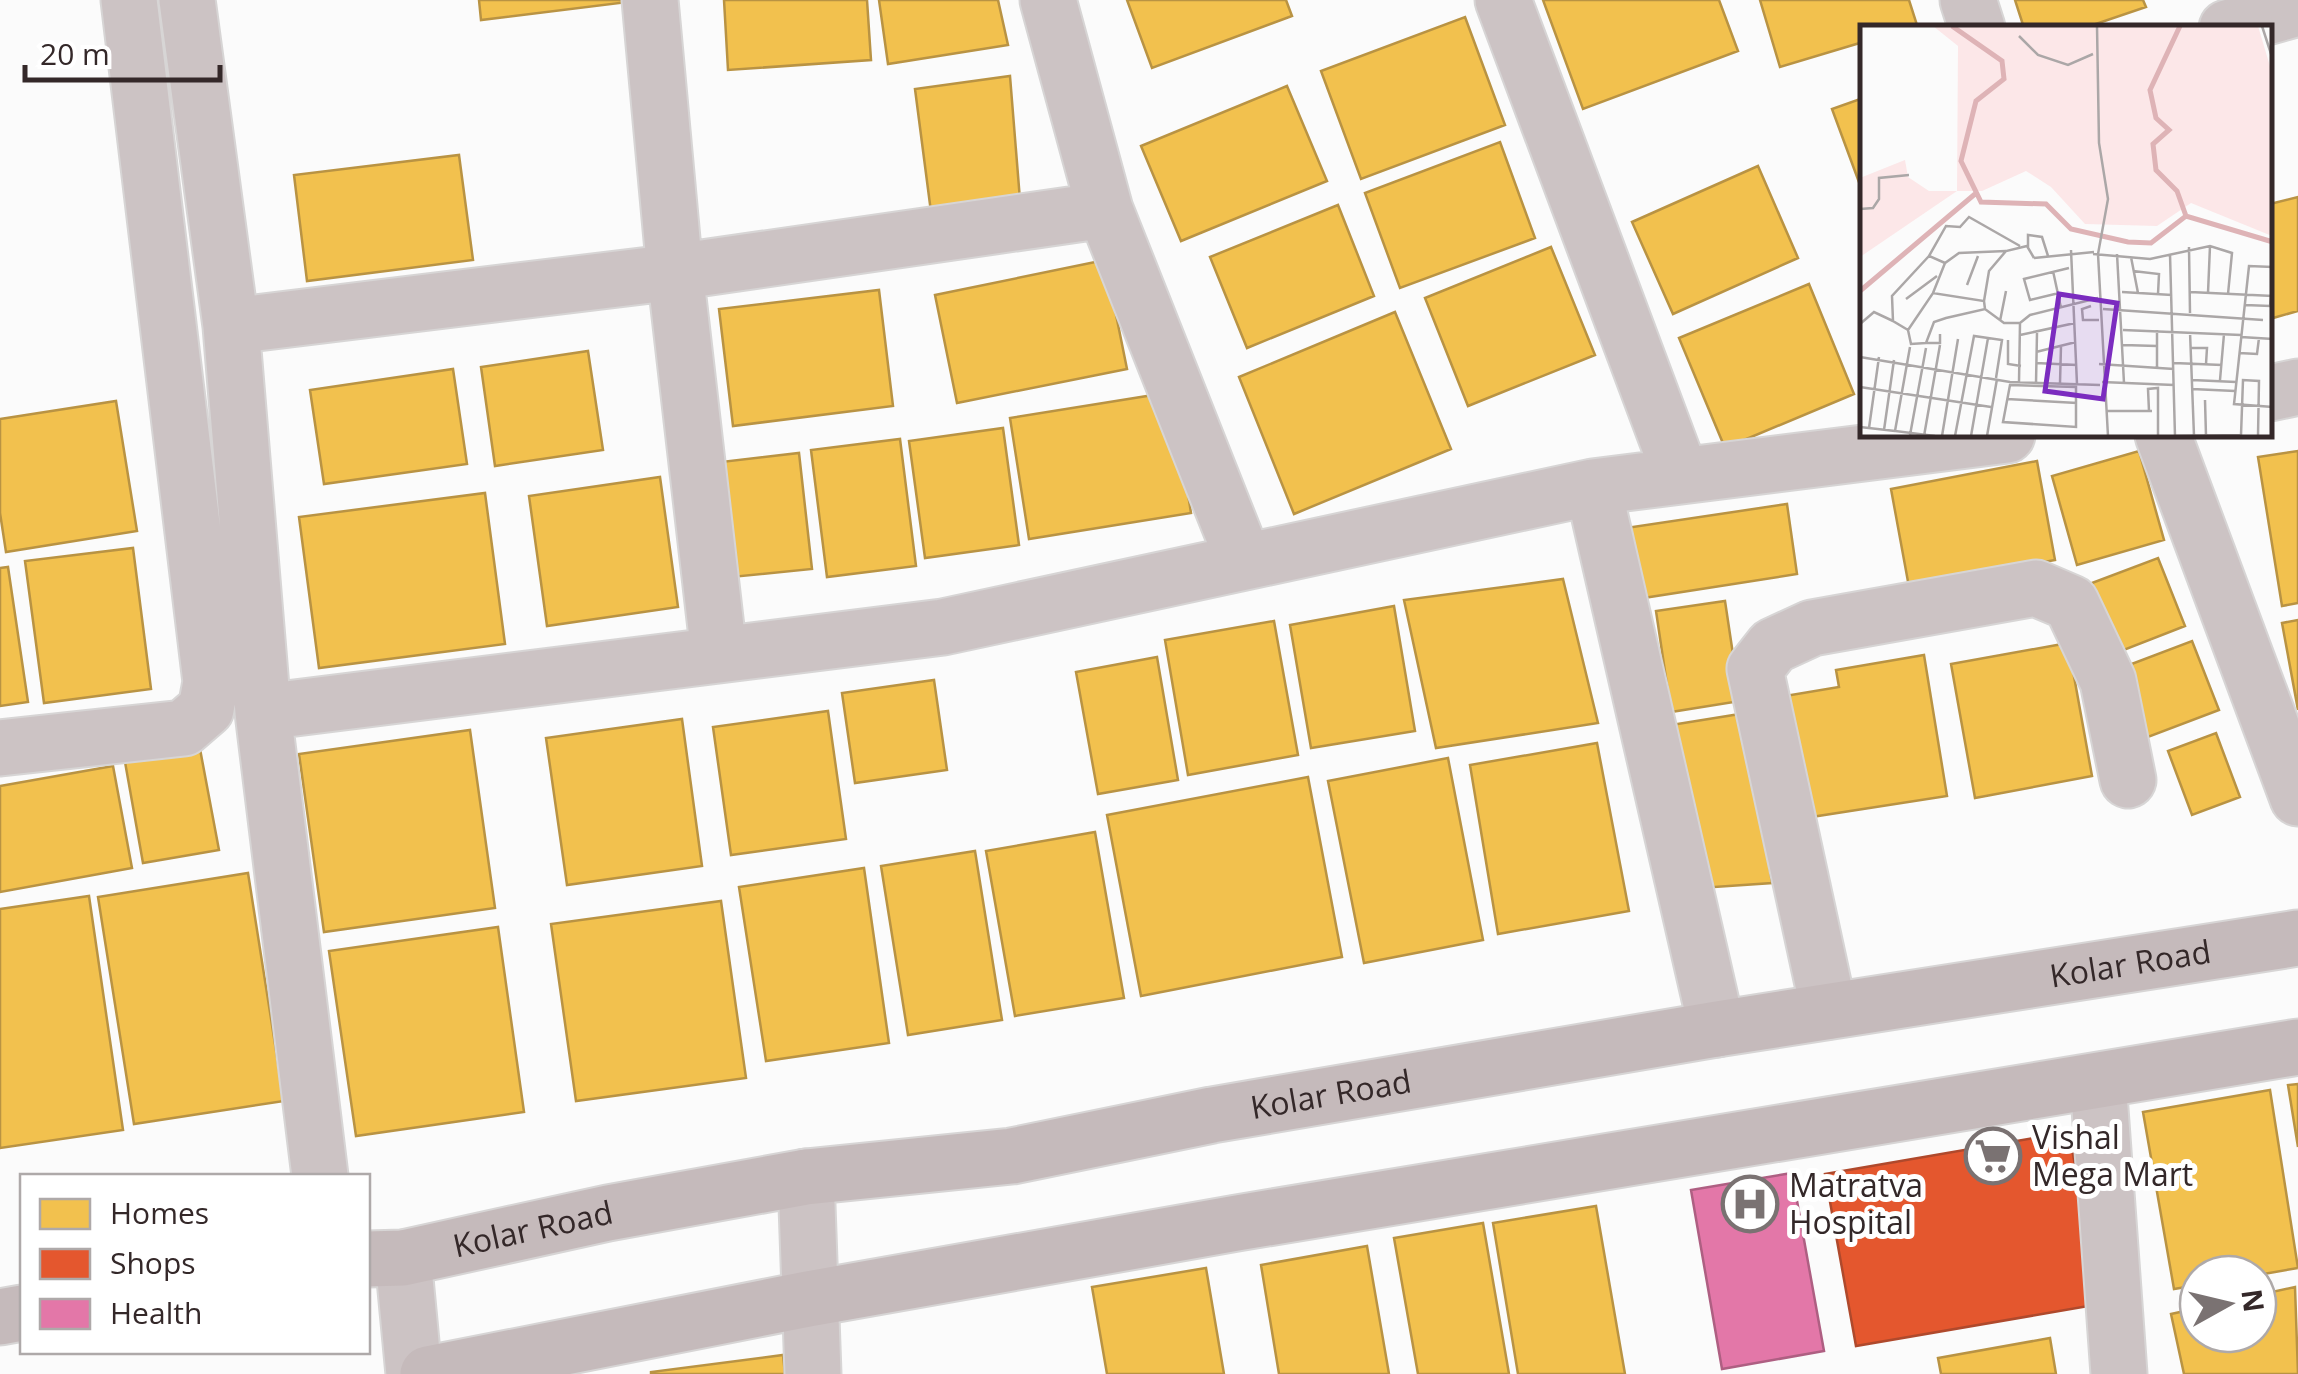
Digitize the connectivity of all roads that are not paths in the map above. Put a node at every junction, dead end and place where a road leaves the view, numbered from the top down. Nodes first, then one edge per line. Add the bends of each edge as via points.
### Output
1 (128, 0) edge
2 (187, 0) edge
3 (650, 0) edge
4 (1048, 0) edge
5 (1504, 0) edge
6 (1968, 0) edge
7 (2298, 8) edge
8 (1977, 25) edge
9 (2238, 25) edge
10 (1105, 210) junction
11 (676, 272) junction
12 (231, 326) junction
13 (2298, 387) edge
14 (2273, 392) edge
15 (1982, 438) edge
16 (2164, 438) edge
17 (1680, 474) junction
18 (1592, 487) junction
19 (1244, 561) junction
20 (719, 654) junction
21 (263, 712) junction
22 (0, 748) edge
23 (2128, 780) dead end
24 (2298, 798) edge
25 (2298, 938) edge
26 (1829, 1011) junction
27 (1716, 1029) junction
28 (2298, 1046) edge
29 (2098, 1081) junction
30 (320, 1174) edge
31 (806, 1177) junction
32 (385, 1258) edge
33 (808, 1299) junction
34 (414, 1374) edge
35 (428, 1374) edge
36 (813, 1374) edge
37 (2119, 1374) edge

1 - 22 street via 211,682 206,708 184,728
2 - 12 street
3 - 11 street
4 - 10 street
5 - 17 street
6 - 8 street
7 - 9 street
10 - 11 street
10 - 19 street
11 - 12 street
11 - 20 street
12 - 21 street
13 - 14 street
15 - 17 street
16 - 24 street
17 - 18 street
18 - 19 street
18 - 27 street
19 - 20 street via 943,627
20 - 21 street
21 - 30 street
23 - 26 street via 2108,680 2071,603 2036,588 1812,628 1772,646 1755,669
25 - 26 main road, Kolar Road
26 - 27 main road, Kolar Road
27 - 31 main road, Kolar Road via 1012,1156
28 - 29 main road
29 - 33 main road
29 - 37 street
31 - 32 main road, Kolar Road
31 - 33 street
32 - 34 street
33 - 35 main road
33 - 36 street

